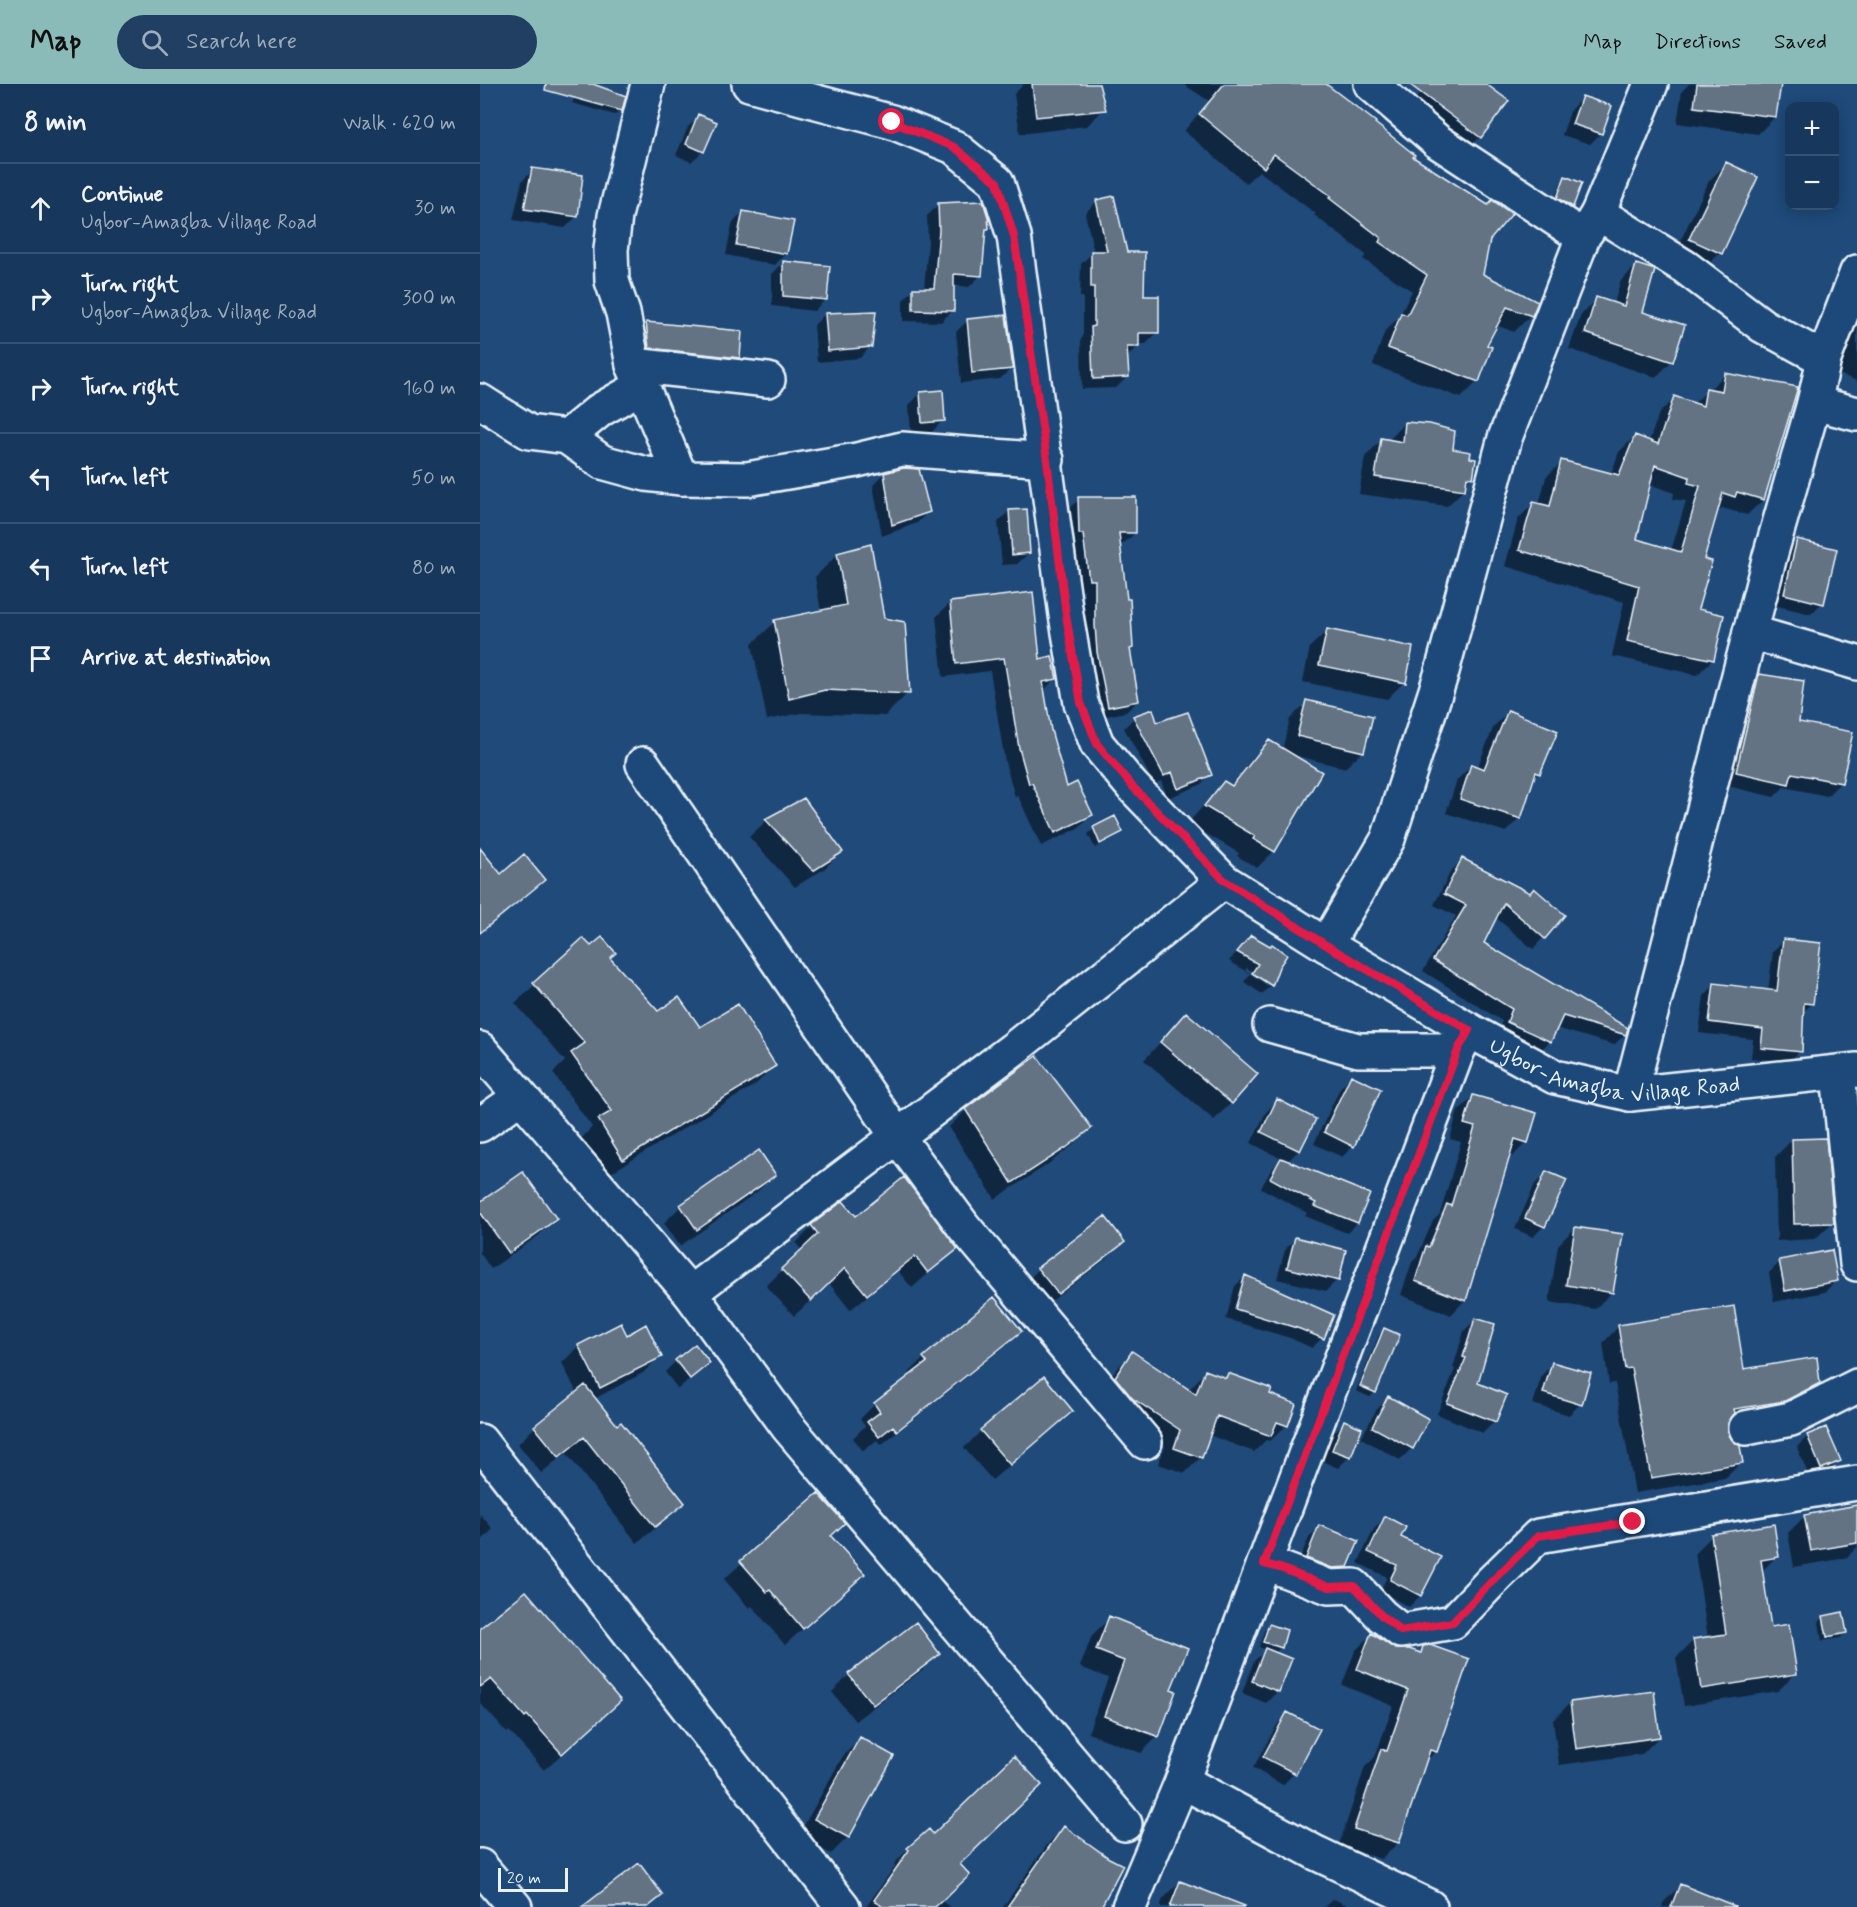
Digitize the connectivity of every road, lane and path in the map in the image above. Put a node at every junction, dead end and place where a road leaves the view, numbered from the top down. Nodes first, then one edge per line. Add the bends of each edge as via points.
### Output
1 (648, 84) edge
2 (749, 84) edge
3 (1371, 84) edge
4 (1651, 84) edge
5 (1590, 225) junction
6 (1857, 272) edge
7 (1824, 359) junction
8 (638, 376) junction
9 (768, 380) dead end
10 (480, 401) edge
11 (1814, 403) junction
12 (1857, 414) edge
13 (480, 429) edge
14 (529, 432) junction
15 (567, 437) junction
16 (1047, 460) junction
17 (681, 478) junction
18 (1750, 632) junction
19 (1857, 663) edge
20 (643, 764) dead end
21 (1224, 880) junction
22 (1326, 945) junction
23 (1270, 1025) dead end
24 (1464, 1040) junction
25 (480, 1049) edge
26 (1848, 1071) edge
27 (1630, 1094) junction
28 (520, 1097) junction
29 (480, 1125) edge
30 (897, 1136) junction
31 (1857, 1264) edge
32 (690, 1293) junction
33 (1857, 1386) edge
34 (1746, 1428) dead end
35 (480, 1441) edge
36 (1145, 1442) dead end
37 (1857, 1483) edge
38 (1264, 1564) junction
39 (1182, 1782) junction
40 (1125, 1824) dead end
41 (480, 1866) edge
42 (515, 1907) edge
43 (843, 1907) edge
44 (1129, 1907) edge
45 (1430, 1907) edge

1 - 8 street via 615,216 611,250 612,281
2 - 16 street, Ugbor-Amagba Village Road via 892,122 954,147 997,182 1014,236
3 - 5 street via 1437,141
4 - 5 street
5 - 7 street via 1685,267 1763,326
5 - 22 street via 1505,438 1441,675 1388,839
6 - 7 street
7 - 11 street
8 - 9 street
8 - 15 street
8 - 17 street
10 - 14 street
11 - 12 street
11 - 18 street
13 - 14 street
14 - 15 street
15 - 17 street via 602,462 646,474
16 - 17 street via 902,449 747,479
16 - 21 street, Ugbor-Amagba Village Road via 1081,703 1097,744 1132,786
18 - 19 street
18 - 27 street
20 - 30 street
21 - 22 street, Ugbor-Amagba Village Road
21 - 30 street via 1012,1050
22 - 24 street, Ugbor-Amagba Village Road
23 - 24 street via 1358,1050
24 - 27 street, Ugbor-Amagba Village Road via 1555,1077
24 - 38 street
25 - 28 street
26 - 27 street, Ugbor-Amagba Village Road
26 - 31 street
28 - 29 street
28 - 32 street
30 - 32 street
30 - 36 street via 964,1227
32 - 40 street via 788,1427
33 - 34 street via 1791,1419
35 - 43 street
37 - 38 street via 1538,1536 1453,1622 1401,1631 1354,1586 1329,1587
38 - 39 street
39 - 44 street
39 - 45 street via 1316,1853
41 - 42 street

